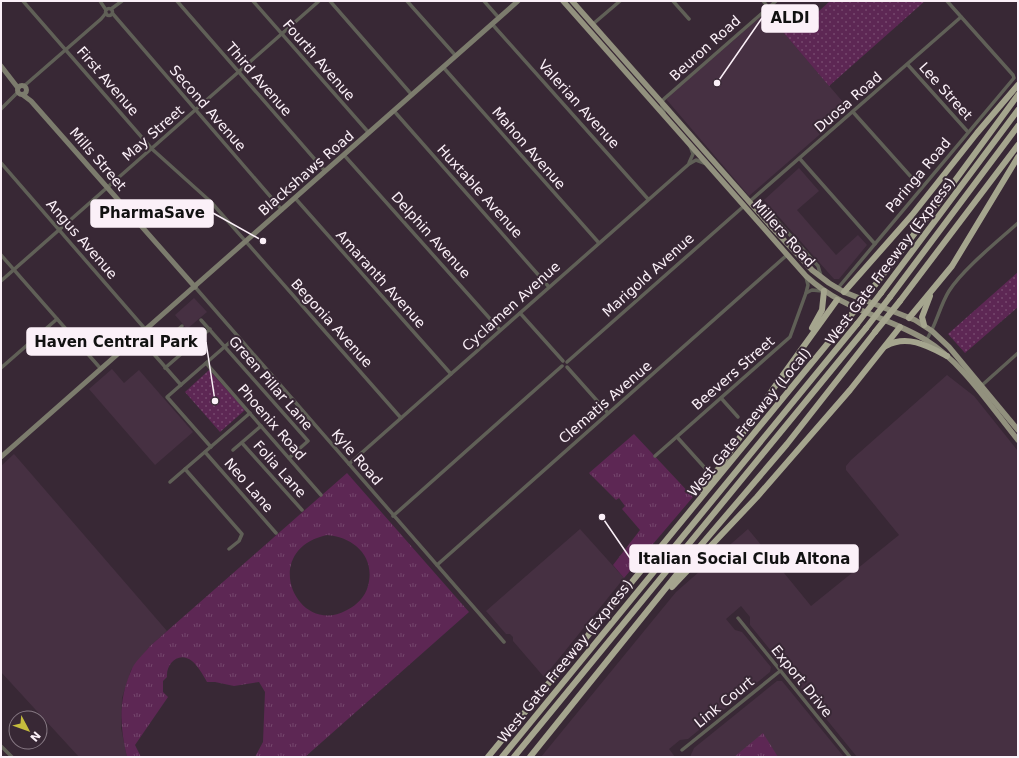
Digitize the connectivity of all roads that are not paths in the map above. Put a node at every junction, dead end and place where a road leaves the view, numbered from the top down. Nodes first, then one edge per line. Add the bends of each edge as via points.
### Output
1 (23, 1) edge
2 (122, 1) edge
3 (177, 1) edge
4 (254, 1) edge
5 (319, 1) edge
6 (330, 1) edge
7 (408, 1) edge
8 (484, 1) edge
9 (518, 1) edge
10 (562, 1) edge
11 (572, 1) edge
12 (620, 1) edge
13 (673, 1) edge
14 (763, 1) edge
15 (776, 1) edge
16 (947, 1) edge
17 (101, 3) edge
18 (768, 7) junction
19 (110, 12) junction
20 (961, 17) junction
21 (499, 18) junction
22 (689, 19) dead end
23 (492, 24) junction
24 (593, 24) junction
25 (282, 34) junction
26 (66, 50) junction
27 (456, 56) junction
28 (908, 65) junction
29 (1, 66) edge
30 (443, 67) junction
31 (239, 72) junction
32 (1018, 85) edge
33 (22, 90) junction
34 (412, 95) junction
35 (1018, 95) edge
36 (661, 102) junction
37 (1, 109) edge
38 (1018, 110) edge
39 (195, 111) junction
40 (394, 111) junction
41 (854, 112) junction
42 (666, 117) junction
43 (1018, 126) edge
44 (968, 132) junction
45 (369, 133) junction
46 (689, 144) junction
47 (1018, 145) edge
48 (152, 149) junction
49 (344, 155) junction
50 (1018, 157) edge
51 (800, 160) junction
52 (1, 163) edge
53 (689, 164) junction
54 (706, 164) junction
55 (326, 171) junction
56 (107, 188) junction
57 (921, 188) junction
58 (295, 198) junction
59 (648, 199) junction
60 (749, 202) junction
61 (744, 206) junction
62 (282, 210) junction
63 (1018, 223) edge
64 (59, 230) junction
65 (246, 242) junction
66 (599, 243) junction
67 (875, 244) junction
68 (1, 255) edge
69 (787, 255) junction
70 (14, 270) junction
71 (806, 276) junction
72 (1, 282) edge
73 (195, 287) junction
74 (550, 287) junction
75 (838, 288) junction
76 (932, 290) junction
77 (824, 291) junction
78 (844, 292) junction
79 (806, 293) junction
80 (837, 300) junction
81 (520, 313) junction
82 (909, 318) junction
83 (57, 319) junction
84 (201, 320) dead end
85 (924, 325) junction
86 (182, 326) dead end
87 (900, 327) junction
88 (210, 329) junction
89 (146, 330) junction
90 (500, 330) junction
91 (932, 330) junction
92 (237, 336) junction
93 (925, 342) junction
94 (225, 347) junction
95 (883, 347) junction
96 (1018, 353) edge
97 (947, 356) joint
98 (563, 361) junction
99 (568, 362) junction
100 (206, 363) junction
101 (562, 366) junction
102 (567, 367) junction
103 (1, 368) edge
104 (166, 368) junction
105 (101, 369) junction
106 (451, 374) junction
107 (780, 378) junction
108 (181, 386) junction
109 (979, 388) junction
110 (721, 398) junction
111 (250, 413) junction
112 (608, 413) junction
113 (738, 417) dead end
114 (401, 418) junction
115 (261, 426) junction
116 (1018, 430) edge
117 (678, 436) junction
118 (1018, 440) edge
119 (242, 443) junction
120 (211, 447) junction
121 (233, 450) dead end
122 (205, 452) junction
123 (1, 456) edge
124 (656, 456) dead end
125 (289, 458) junction
126 (349, 464) junction
127 (705, 468) dead end
128 (185, 469) junction
129 (170, 482) dead end
130 (321, 495) dead end
131 (302, 510) dead end
132 (393, 516) junction
133 (684, 521) junction
134 (276, 533) dead end
135 (229, 550) dead end
136 (436, 565) junction
137 (738, 618) dead end
138 (637, 625) junction
139 (504, 642) dead end
140 (780, 671) junction
141 (1, 746) edge
142 (682, 750) dead end
143 (12, 757) edge
144 (488, 757) edge
145 (502, 757) edge
146 (514, 757) edge
147 (530, 757) edge
148 (850, 757) edge

1 - 26 street, First Avenue
2 - 19 street
3 - 31 street, Third Avenue
4 - 25 street, Fourth Avenue
5 - 25 street, May Street
6 - 34 street
7 - 27 street
8 - 21 street
9 - 21 main road, Blackshaws Road
10 - 42 main road, Millers Road
11 - 24 main road, Millers Road
12 - 24 street
13 - 22 street
14 - 18 street
15 - 18 street, Beuron Road
16 - 20 street
17 - 19 street, Second Avenue
18 - 36 street, Beuron Road
19 - 26 street
19 - 39 street, Second Avenue
20 - 28 street, Duosa Road
20 - 44 street, Paringa Road via 1013,75 1013,80
21 - 23 main road, Blackshaws Road
23 - 27 main road, Blackshaws Road
23 - 59 street, Valerian Avenue
24 - 36 main road, Millers Road
25 - 31 street, May Street
25 - 45 street, Fourth Avenue
26 - 33 street
26 - 48 street, First Avenue
27 - 30 main road, Blackshaws Road
28 - 41 street, Duosa Road
28 - 44 street, Lee Street
29 - 33 main road, Mills Street
30 - 34 main road, Blackshaws Road
30 - 66 street, Mahon Avenue
31 - 39 street, May Street
31 - 55 street, Third Avenue
32 - 78 highway via 917,210
33 - 37 street
33 - 56 main road, Mills Street
34 - 40 main road, Blackshaws Road
35 - 133 highway, West Gate Freeway (Local), bridge via 959,176 847,320
36 - 42 street
36 - 60 main road, Millers Road
38 - 145 highway, West Gate Freeway (Express), bridge via 857,324
39 - 48 street, May Street
39 - 62 street, Second Avenue
40 - 45 main road, Blackshaws Road
40 - 74 street, Huxtable Avenue
41 - 51 street, Duosa Road
41 - 57 street
42 - 46 main road, Millers Road
43 - 146 highway, West Gate Freeway (Express), bridge via 866,328
44 - 57 street, Paringa Road
45 - 49 main road, Blackshaws Road
46 - 53 street via 693,154
46 - 54 main road, Millers Road
47 - 138 highway, bridge via 787,444
48 - 56 street, May Street
48 - 65 street, First Avenue via 211,202
49 - 55 main road, Blackshaws Road
49 - 90 street, Delphin Avenue
50 - 76 highway via 960,255
51 - 60 street, Duosa Road
51 - 67 street
52 - 64 street, Angus Avenue
53 - 54 street via 696,160
53 - 59 street, Cyclamen Avenue
54 - 61 main road, Millers Road
55 - 58 main road, Blackshaws Road
56 - 64 street, May Street
56 - 73 main road, Mills Street
57 - 67 street, Paringa Road
58 - 62 main road, Blackshaws Road
58 - 106 street, Amaranth Avenue
59 - 66 street, Cyclamen Avenue
60 - 61 main road
60 - 75 main road, Millers Road via 821,276
61 - 69 main road, Millers Road
61 - 99 street, Marigold Avenue
62 - 65 main road, Blackshaws Road
63 - 91 street via 950,290
64 - 70 street, May Street
64 - 89 street, Angus Avenue
65 - 73 main road, Blackshaws Road
65 - 114 street, Begonia Avenue
66 - 74 street, Cyclamen Avenue
67 - 75 street, Paringa Road
68 - 70 street
69 - 71 main road, Millers Road
69 - 112 street, Clematis Avenue
70 - 72 street, May Street
70 - 83 street
71 - 77 main road, Millers Road
71 - 79 street, Beevers Street
73 - 89 main road, Blackshaws Road
73 - 92 street, Kyle Road
74 - 81 street, Cyclamen Avenue
75 - 78 main road, Millers Road
76 - 82 highway
76 - 85 highway via 922,317
77 - 79 street via 812,290
77 - 80 main road, Millers Road
77 - 107 highway via 822,310
78 - 80 main road
78 - 82 main road, Millers Road
79 - 110 street, Beevers Street via 790,337
80 - 87 main road, Millers Road
80 - 107 highway
81 - 90 street, Cyclamen Avenue
81 - 98 street
82 - 85 main road, Millers Road
82 - 87 main road
83 - 103 street
83 - 105 street
84 - 88 street, Green Pillar Lane
85 - 91 main road, Millers Road
86 - 104 street via 152,352
87 - 93 main road, Millers Road
87 - 95 highway
88 - 94 street, Green Pillar Lane
88 - 104 street
89 - 105 main road, Blackshaws Road
90 - 106 street, Cyclamen Avenue
91 - 93 street
91 - 109 main road, Millers Road via 950,347
92 - 94 street
92 - 126 street, Kyle Road
93 - 95 highway via 905,341 890,343
93 - 97 highway
94 - 100 street
94 - 125 street, Green Pillar Lane via 308,442
95 - 138 highway via 850,390 757,497
96 - 109 street
97 - 109 main road, Millers Road
98 - 99 street
98 - 101 street
99 - 102 street
100 - 108 street
100 - 111 street, Phoenix Road
101 - 102 street
101 - 132 street
102 - 112 street
104 - 108 street
105 - 123 main road, Blackshaws Road
106 - 114 street, Cyclamen Avenue
107 - 133 highway
108 - 120 street via 167,397
109 - 116 main road, Millers Road
109 - 118 main road, Millers Road
110 - 113 street
110 - 117 street, Beevers Street
111 - 115 street, Phoenix Road
111 - 120 street
112 - 136 street, Clematis Avenue
114 - 126 street, Cyclamen Avenue
115 - 119 street
115 - 125 street, Phoenix Road
117 - 124 street, Beevers Street
117 - 127 street
119 - 121 street
119 - 131 street, Folia Lane
120 - 122 street
122 - 128 street
122 - 134 street, Neo Lane
125 - 130 street, Phoenix Road
126 - 132 street, Kyle Road
128 - 129 street
128 - 135 street via 242,534 239,541
132 - 136 street, Kyle Road
133 - 144 highway, West Gate Freeway (Local)
136 - 139 street, Kyle Road
137 - 140 street, Export Drive
138 - 147 highway
140 - 142 street, Link Court
140 - 148 street, Export Drive
141 - 143 street

